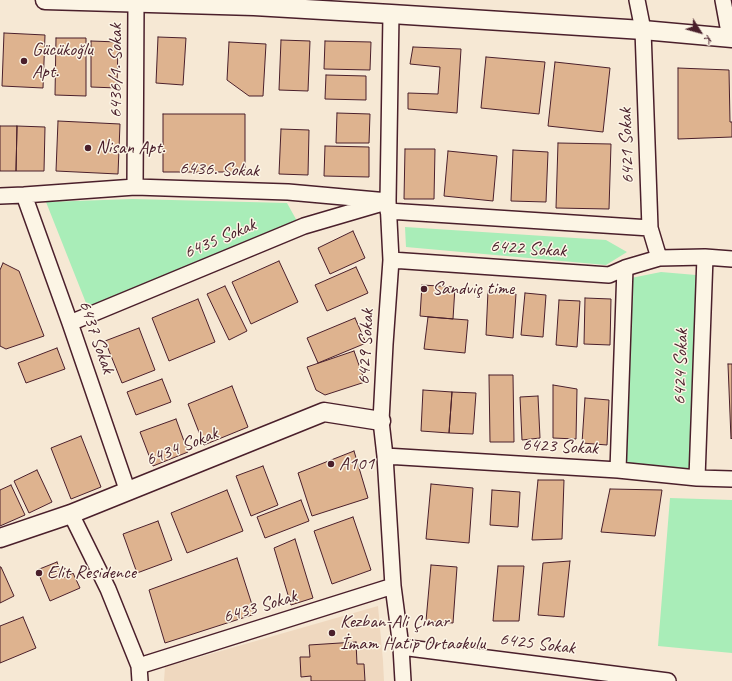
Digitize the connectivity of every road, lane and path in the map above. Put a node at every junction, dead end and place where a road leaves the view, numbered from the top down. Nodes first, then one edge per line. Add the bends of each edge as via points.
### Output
1 (45, 0) edge
2 (637, 0) edge
3 (723, 0) edge
4 (136, 3) junction
5 (389, 7) edge
6 (643, 30) junction
7 (731, 38) edge
8 (135, 188) junction
9 (24, 195) junction
10 (0, 196) edge
11 (388, 206) junction
12 (650, 228) junction
13 (704, 257) junction
14 (659, 258) junction
15 (732, 259) edge
16 (391, 260) junction
17 (625, 268) junction
18 (70, 323) junction
19 (381, 421) junction
20 (385, 456) junction
21 (618, 470) junction
22 (697, 478) junction
23 (732, 479) edge
24 (128, 492) junction
25 (71, 514) junction
26 (0, 538) edge
27 (393, 586) junction
28 (401, 647) junction
29 (139, 666) junction
30 (140, 681) edge
31 (403, 681) edge
32 (668, 681) edge

1 - 4 street
2 - 6 street, 6421 Sokak
3 - 7 street
4 - 5 street
4 - 8 street, 6436/1. Sokak
5 - 6 street
5 - 11 street, 6429 Sokak
6 - 7 street
6 - 12 street, 6421 Sokak
8 - 9 street, 6436. Sokak
8 - 11 street, 6436. Sokak via 288,192
9 - 10 street, 6436. Sokak
9 - 18 street, 6437 Sokak
11 - 12 street, 6422 Sokak
11 - 16 street, 6429 Sokak
11 - 18 street, 6435 Sokak via 304,226
12 - 14 street, 6421 Sokak
13 - 14 street, 6422 Sokak
13 - 15 street, 6422 Sokak
13 - 22 street, 6424 Sokak
14 - 17 street, 6422 Sokak
16 - 17 street, 6422 Sokak via 608,275
16 - 19 street, 6429 Sokak
17 - 21 street
18 - 24 street, 6437 Sokak
19 - 20 street, 6429 Sokak
19 - 24 street, 6434 Sokak via 324,412
20 - 21 street, 6423 Sokak
20 - 27 street, 6429 Sokak
21 - 22 street, 6423 Sokak
22 - 23 street, 6423 Sokak
24 - 25 street, 6434 Sokak
25 - 26 street, 6434 Sokak
25 - 29 street via 108,589
27 - 28 street, 6429 Sokak
27 - 29 street, 6433 Sokak
28 - 31 street, 6429 Sokak
28 - 32 street, 6425 Sokak
29 - 30 street

